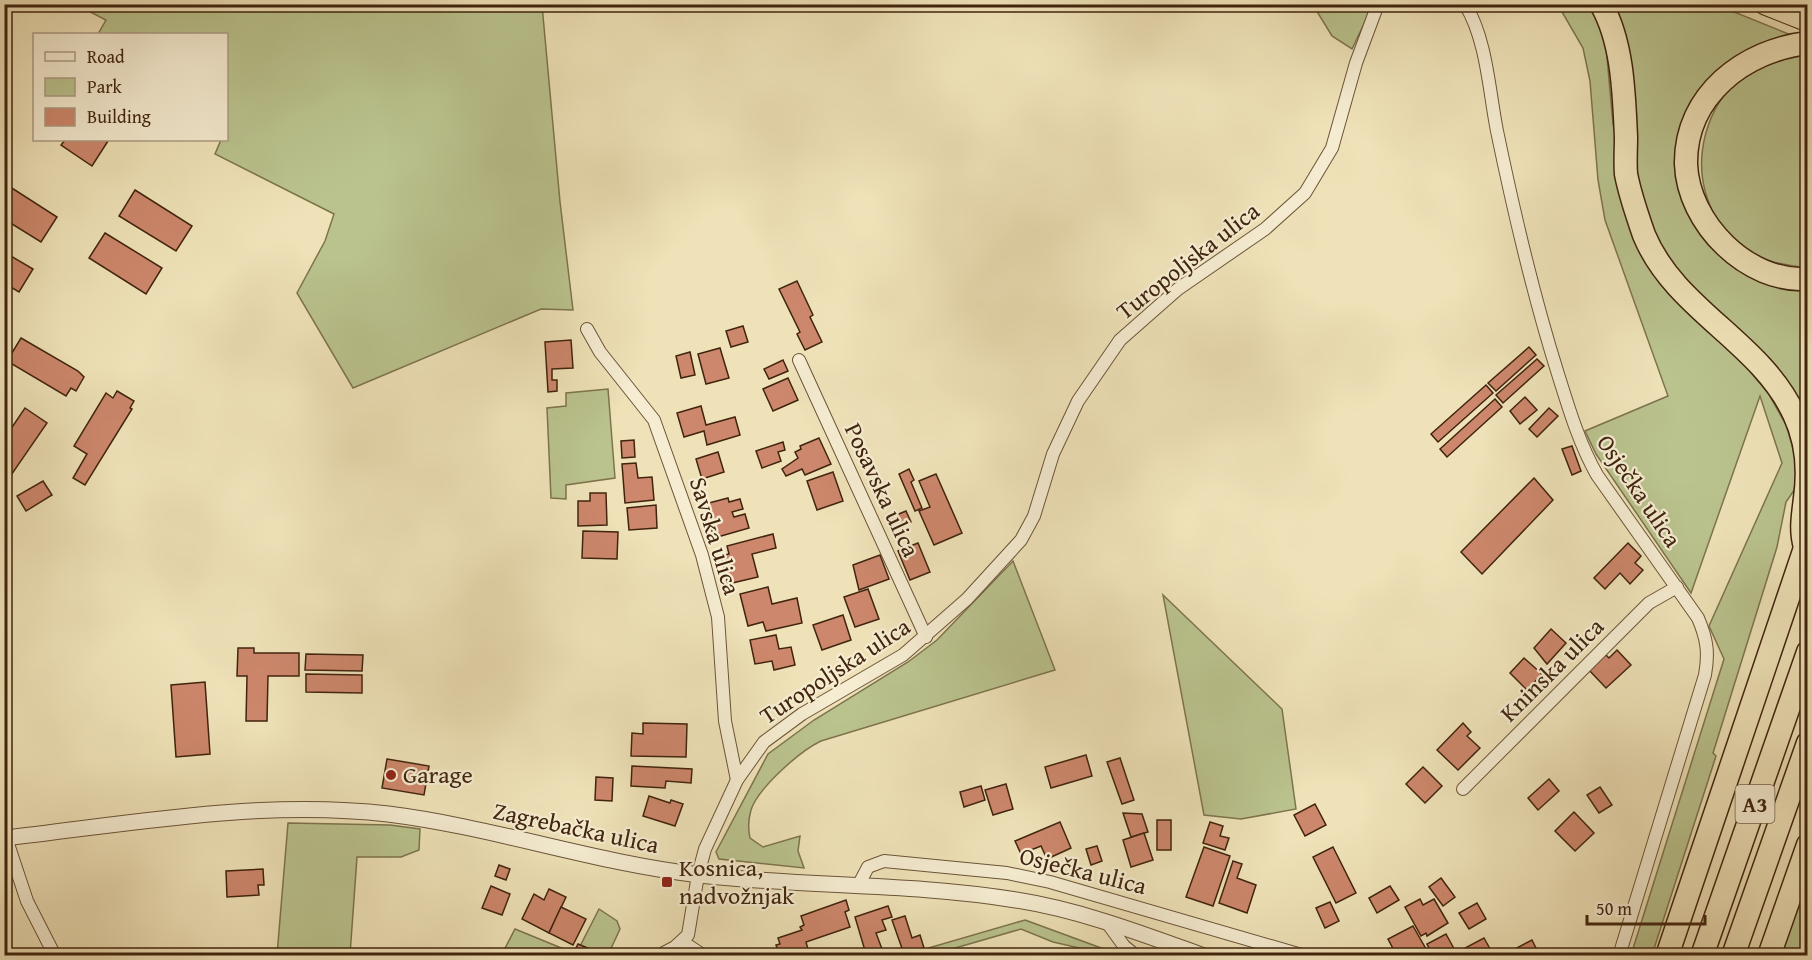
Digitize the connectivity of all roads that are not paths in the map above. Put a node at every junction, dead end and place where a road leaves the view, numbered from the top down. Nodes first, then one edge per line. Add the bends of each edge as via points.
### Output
1 (1378, 4) edge
2 (1465, 4) edge
3 (1601, 4) edge
4 (1765, 4) edge
5 (1808, 21) edge
6 (1808, 43) edge
7 (1808, 279) edge
8 (587, 330) dead end
9 (799, 360) dead end
10 (1806, 543) edge
11 (1677, 587) junction
12 (926, 637) junction
13 (1808, 652) edge
14 (1808, 743) edge
15 (737, 780) junction
16 (1463, 789) dead end
17 (5, 838) edge
18 (1808, 845) edge
19 (698, 875) junction
20 (858, 886) junction
21 (1108, 924) junction
22 (683, 942) junction
23 (55, 956) edge
24 (658, 956) edge
25 (704, 956) edge
26 (1136, 956) edge
27 (1204, 956) edge
28 (1305, 956) edge
29 (1619, 956) edge
30 (1667, 956) edge
31 (1702, 956) edge
32 (1733, 956) edge
33 (1769, 956) edge

1 - 12 street, Turopoljska ulica via 1332,148 1305,193 1265,229 1178,289 1120,340 1078,401 1053,454 1034,516 1021,540
2 - 11 street, Osječka ulica via 1483,57 1533,285 1574,426 1597,475
3 - 10 highway via 1620,64 1626,172 1641,225 1658,264 1683,293 1757,361 1794,414 1808,462 1801,531
4 - 5 highway
6 - 7 highway via 1765,52 1725,77 1708,96 1695,120 1686,164 1699,210 1728,248 1745,262 1767,272
8 - 15 street, Savska ulica via 654,420 702,555 718,617 724,721
9 - 12 street, Posavska ulica
10 - 30 highway
11 - 16 street, Kninska ulica via 1649,603
11 - 29 street, Osječka ulica via 1706,637 1705,675
12 - 15 street, Turopoljska ulica via 903,655 778,729 752,756
13 - 31 highway, A3
14 - 32 highway, A3
15 - 19 street, Turopoljska ulica via 716,823
17 - 19 street, Zagrebačka ulica via 247,812 350,811 451,825
17 - 23 street via 27,901
18 - 33 highway
19 - 20 street, Zagrebačka ulica
19 - 22 street, Turopoljska ulica via 688,935
20 - 21 street, Zagrebačka ulica via 1016,900
20 - 28 street, Osječka ulica via 868,867 884,861 1007,873 1085,890
21 - 26 street
21 - 27 street, Zagrebačka ulica
22 - 24 street
22 - 25 street

